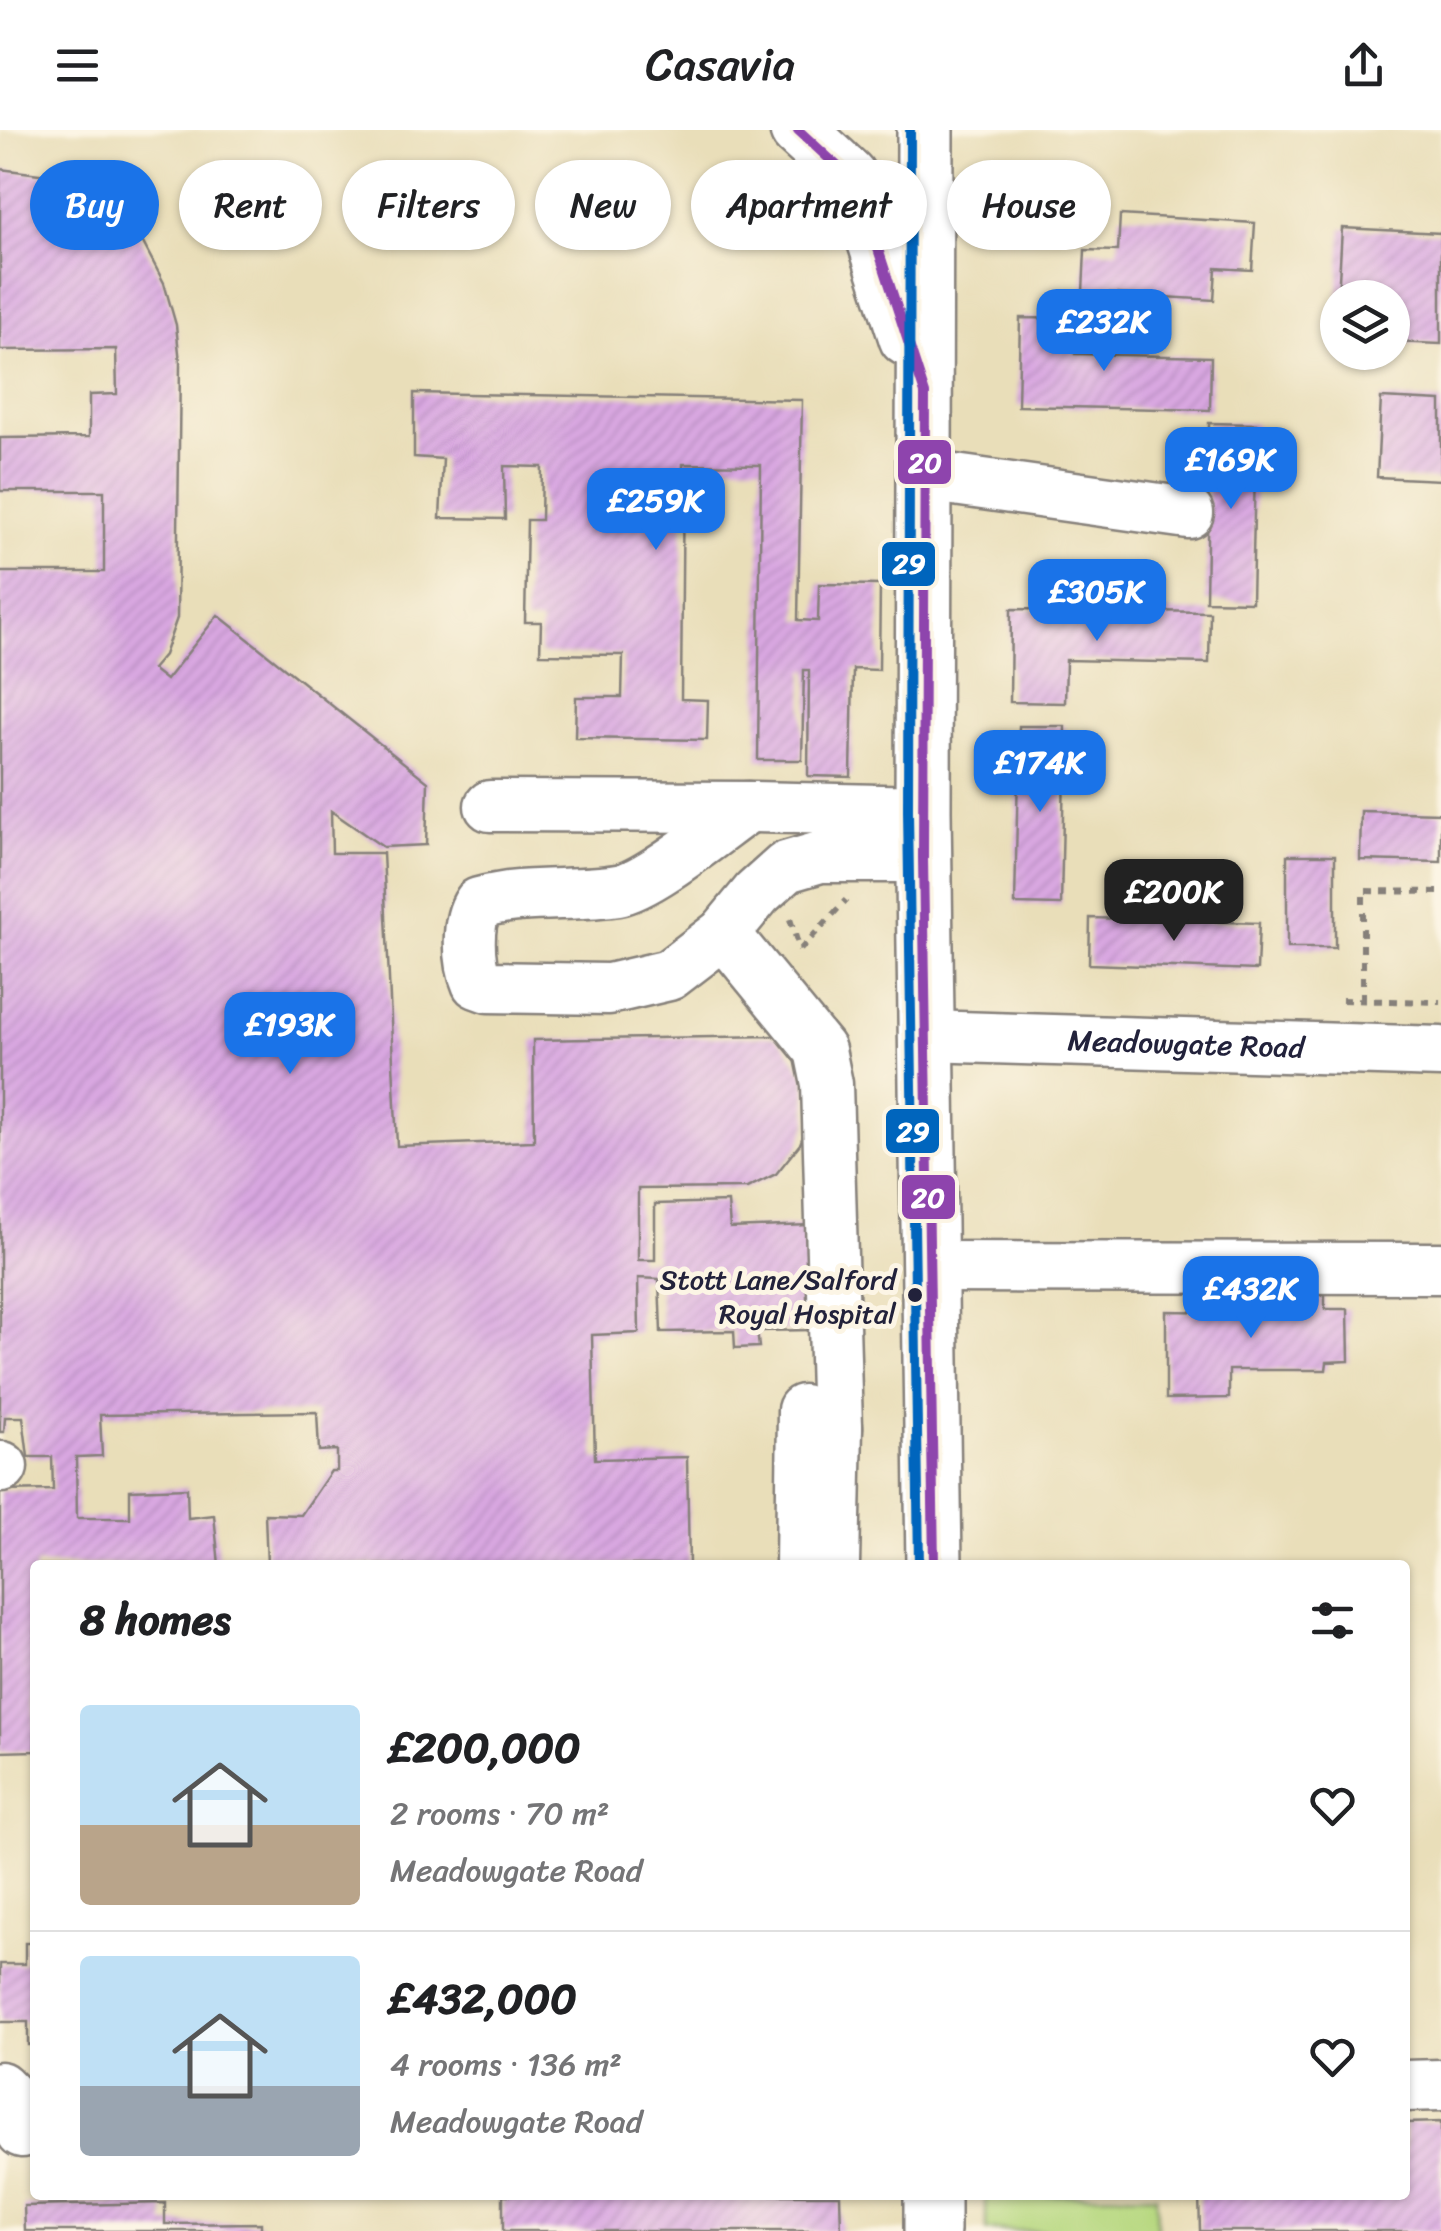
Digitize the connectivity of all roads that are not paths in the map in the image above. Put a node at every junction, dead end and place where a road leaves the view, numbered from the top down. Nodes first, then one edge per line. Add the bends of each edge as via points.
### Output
1 (798, 130) edge
2 (925, 130) edge
3 (924, 394) junction
4 (926, 476) junction
5 (1188, 514) dead end
6 (490, 806) dead end
7 (748, 807) junction
8 (923, 834) junction
9 (724, 933) junction
10 (928, 1036) junction
11 (1441, 1052) edge
12 (930, 1267) junction
13 (1441, 1268) edge
14 (837, 1427) junction
15 (801, 1560) edge
16 (834, 1560) edge
17 (934, 1560) edge
18 (1410, 2086) edge
19 (1441, 2086) edge
20 (0, 2087) edge
21 (19, 2132) edge
22 (932, 2200) edge
23 (932, 2231) edge

1 - 3 main road via 848,176 868,218
2 - 3 main road
3 - 4 main road
4 - 5 street
4 - 8 main road
6 - 7 street
7 - 8 street
7 - 9 street via 622,890 479,903 472,912 471,968 488,988 610,989 669,975
8 - 9 street via 786,867
8 - 10 main road
9 - 14 street via 820,1050 827,1084
10 - 11 street, Meadowgate Road
10 - 12 main road
12 - 13 street
12 - 17 main road
14 - 15 street via 803,1410
14 - 16 street
18 - 19 street
20 - 21 street via 11,2098
22 - 23 main road

